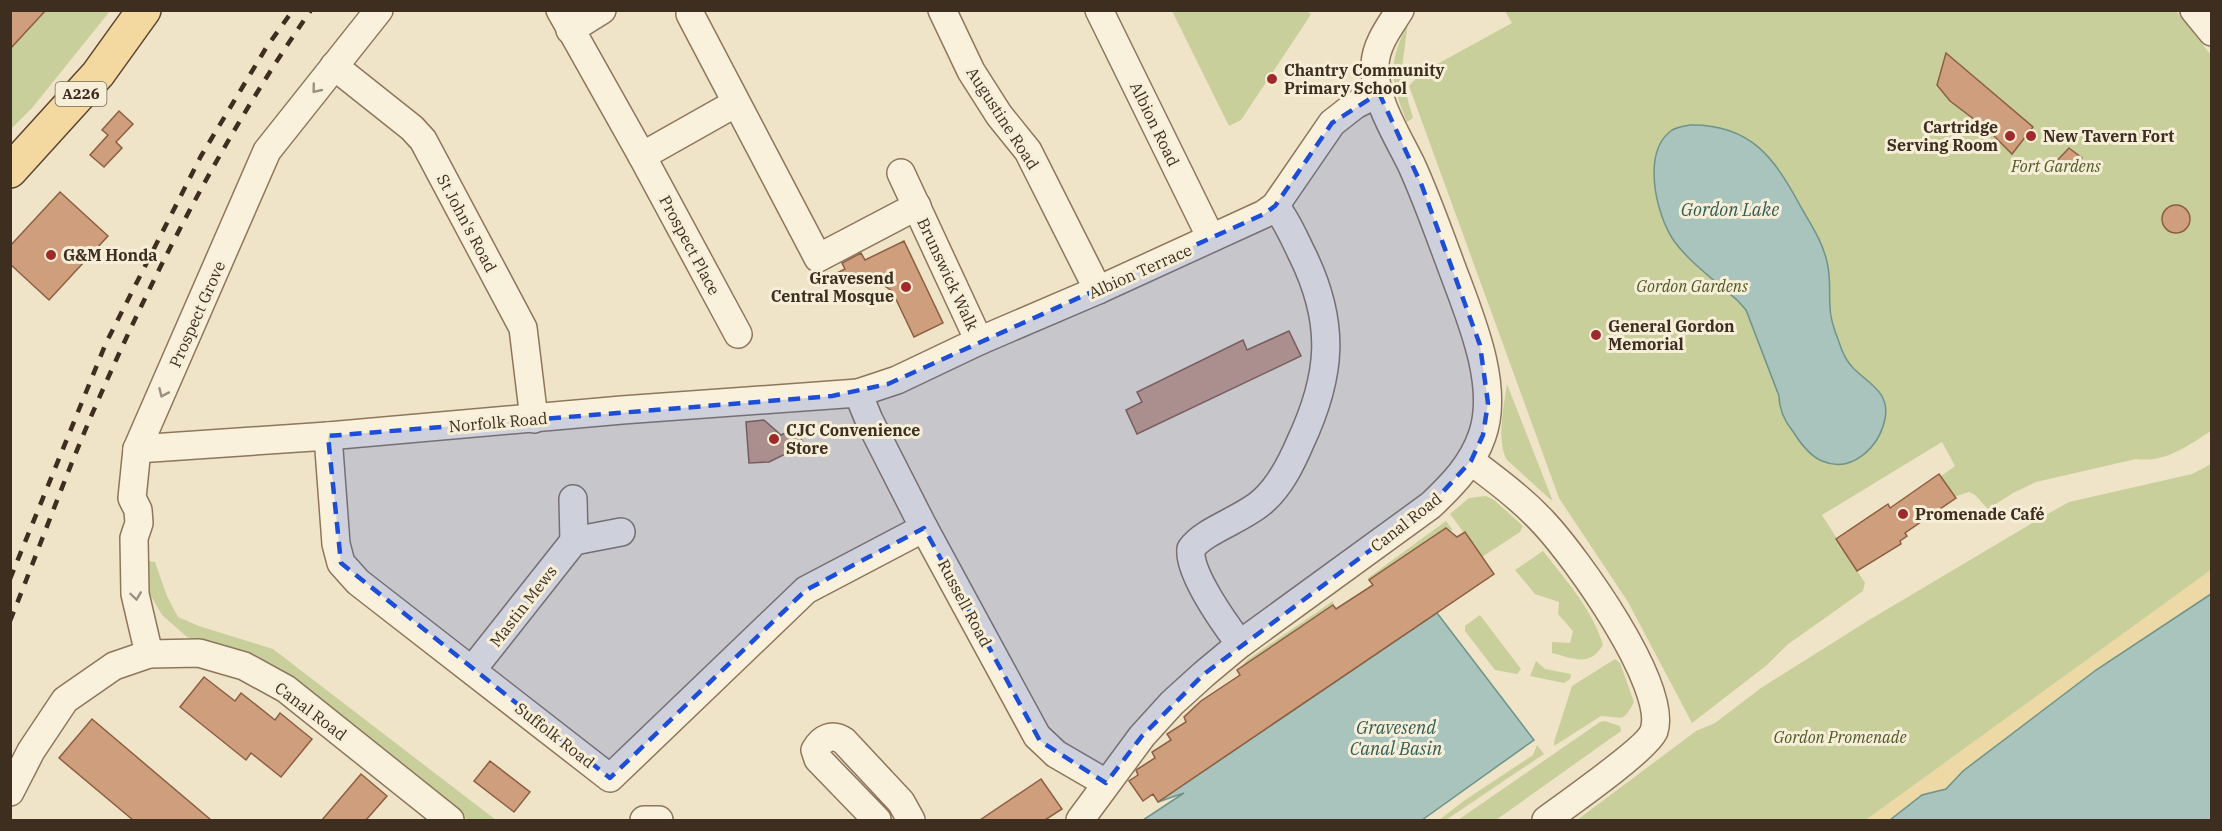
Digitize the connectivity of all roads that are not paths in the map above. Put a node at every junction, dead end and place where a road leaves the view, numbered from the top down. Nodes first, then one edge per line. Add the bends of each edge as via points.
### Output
1 (144, 10) edge
2 (379, 10) edge
3 (602, 10) edge
4 (942, 10) edge
5 (1099, 10) edge
6 (1400, 10) edge
7 (2194, 10) edge
8 (690, 14) dead end
9 (565, 20) edge
10 (2211, 32) edge
11 (334, 66) junction
12 (1379, 93) junction
13 (736, 103) junction
14 (642, 156) junction
15 (10, 171) edge
16 (910, 191) junction
17 (1275, 206) junction
18 (883, 207) dead end
19 (1211, 238) junction
20 (1098, 290) junction
21 (738, 334) dead end
22 (979, 342) junction
23 (858, 393) junction
24 (534, 419) junction
25 (328, 436) junction
26 (137, 449) junction
27 (1471, 461) junction
28 (573, 499) dead end
29 (924, 528) junction
30 (621, 532) dead end
31 (574, 541) junction
32 (1240, 644) junction
33 (149, 654) junction
34 (472, 670) junction
35 (1106, 783) junction
36 (10, 792) edge
37 (450, 820) edge
38 (644, 820) edge
39 (659, 820) edge
40 (877, 820) edge
41 (911, 820) edge
42 (1080, 820) edge
43 (1546, 820) edge

1 - 15 main road, A226 via 98,74
2 - 11 street, Prospect Grove
3 - 9 street, Prospect Place
4 - 20 street, Augustine Road via 971,71 1028,151
5 - 19 street, Albion Road
6 - 12 street, Canal Road via 1375,62
7 - 10 street
8 - 13 street
9 - 14 street, Prospect Place
11 - 24 street, St John's Road via 423,140 523,328
11 -> 26 street, Prospect Grove via 265,156
12 - 17 street, Albion Terrace via 1332,123
12 - 27 street, Canal Road via 1422,186 1480,345 1488,403 1483,435
13 - 14 street
13 - 16 street, Brunswick Walk via 818,258
14 - 21 street, Prospect Place
16 - 18 street
16 - 22 street, Brunswick Walk
17 - 19 street, Albion Terrace
17 - 32 street via 1313,278 1324,321 1326,362 1312,416 1277,486 1258,506 1201,539 1191,549 1195,572
19 - 20 street, Albion Terrace
20 - 22 street, Albion Terrace
22 - 23 street, Albion Terrace via 897,380
23 - 24 street, Norfolk Road
23 - 29 street, Russell Road
24 - 25 street, Norfolk Road
25 - 26 street, Norfolk Road
25 - 34 street, Suffolk Road via 336,544 341,563 358,582
26 -> 33 street, Prospect Grove via 132,498 139,523 134,537 135,594
27 - 32 street, Canal Road via 1431,505
27 - 43 street via 1535,514 1576,564 1630,645 1654,708 1656,722 1651,738
28 - 31 street
29 - 34 street, Suffolk Road via 807,591 609,778
29 - 35 street, Russell Road via 1040,741
30 - 31 street
31 - 34 street, Mastin Mews
32 - 35 street, Canal Road via 1172,703
33 - 36 street via 114,666 65,700 31,751
33 - 37 street, Canal Road via 199,653 244,666 285,689
35 - 42 street, Canal Road
38 - 39 street
40 - 41 street via 818,759 815,750 827,738 833,736 844,741 901,802

